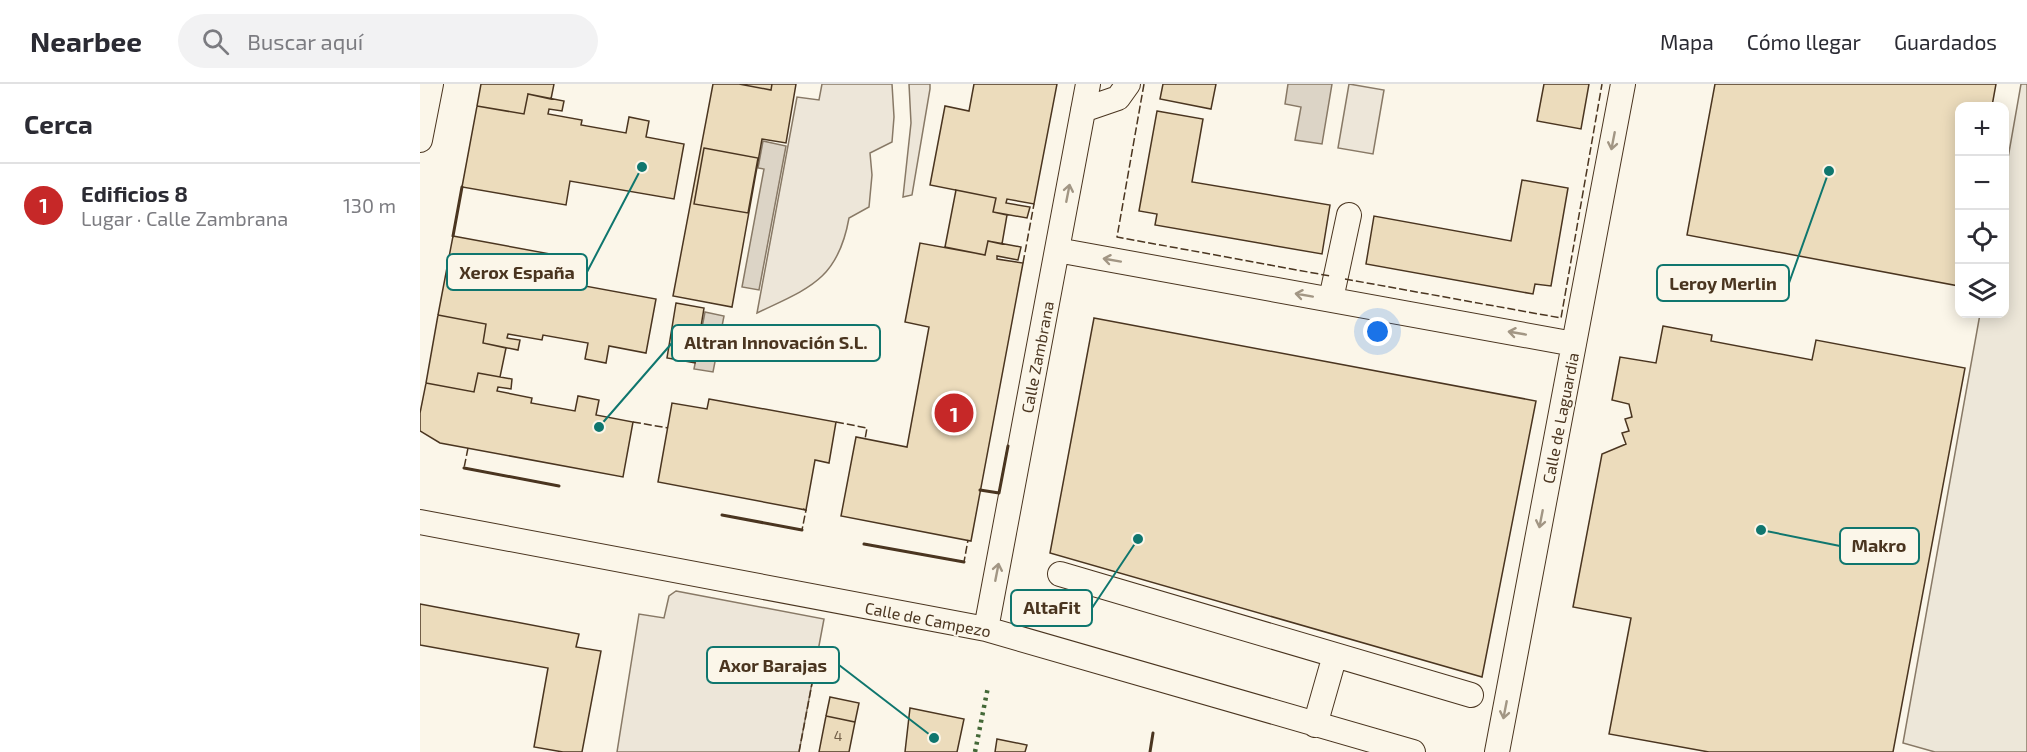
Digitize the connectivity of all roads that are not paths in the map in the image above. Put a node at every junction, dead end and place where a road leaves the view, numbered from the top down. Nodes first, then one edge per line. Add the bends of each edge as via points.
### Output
1 (431, 84) edge
2 (1088, 84) edge
3 (1128, 84) edge
4 (1623, 84) edge
5 (1083, 110) junction
6 (420, 140) edge
7 (1349, 215) dead end
8 (1057, 250) junction
9 (1331, 299) junction
10 (1574, 344) junction
11 (425, 521) edge
12 (1060, 574) dead end
13 (986, 629) junction
14 (1335, 655) junction
15 (1471, 695) dead end
16 (1316, 725) junction
17 (1413, 752) edge
18 (1497, 752) edge

1 - 6 street
2 - 5 street, Calle Zambrana
3 - 5 street via 1118,98
4 -> 10 street, Calle de Laguardia
8 -> 5 street, Calle Zambrana
7 - 9 street
9 -> 8 street
13 -> 8 street, Calle Zambrana
10 -> 9 street
10 -> 18 street, Calle de Laguardia
11 - 13 street, Calle de Campezo
12 - 14 street
13 - 16 street, Calle de Campezo
14 - 15 street
14 - 16 street
16 - 17 street, Calle de Campezo

